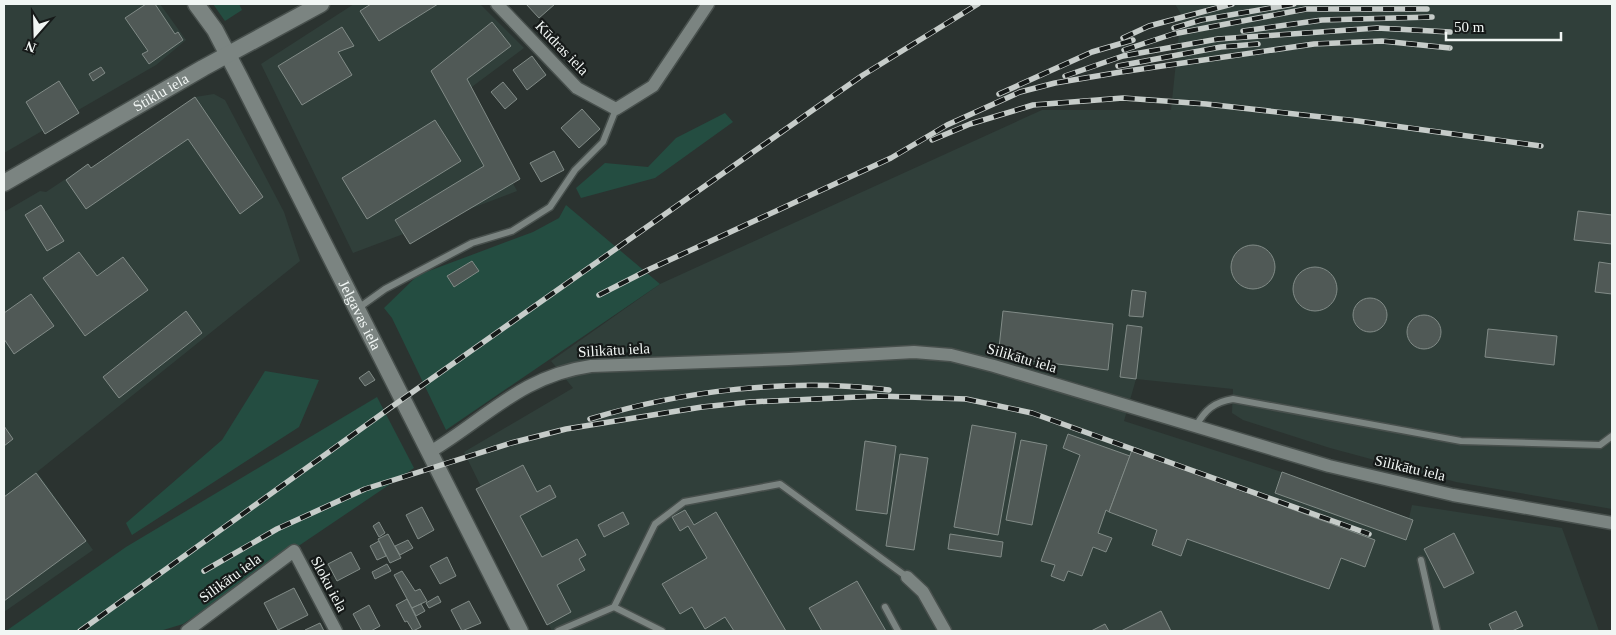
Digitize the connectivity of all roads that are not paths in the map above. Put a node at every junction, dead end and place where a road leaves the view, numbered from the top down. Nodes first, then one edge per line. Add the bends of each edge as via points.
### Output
1 (196, 4) edge
2 (321, 4) edge
3 (497, 4) edge
4 (708, 4) edge
5 (227, 55) junction
6 (616, 109) junction
7 (4, 183) edge
8 (357, 309) junction
9 (1196, 426) junction
10 (1612, 436) edge
11 (430, 452) junction
12 (1612, 523) edge
13 (294, 551) joint
14 (1421, 560) dead end
15 (907, 577) joint
16 (614, 607) junction
17 (885, 607) dead end
18 (186, 631) edge
19 (336, 631) edge
20 (520, 631) edge
21 (558, 631) edge
22 (662, 631) edge
23 (898, 631) edge
24 (945, 631) edge
25 (1437, 631) edge

1 - 5 street, Jelgavas iela
2 - 5 street, Stiklu iela
3 - 6 street, Kūdras iela via 576,88
4 - 6 street via 653,86
5 - 7 street, Stiklu iela
5 - 8 street, Jelgavas iela
6 - 8 lane via 603,142 575,170 550,207 512,230 472,243 394,284
8 - 11 street, Jelgavas iela
9 - 10 lane via 1204,413 1218,402 1233,399 1461,441 1600,445
9 - 11 street, Silikātu iela via 951,355 914,352 567,369 513,394
9 - 12 street, Silikātu iela via 1329,466
11 - 20 street, Jelgavas iela
13 - 18 street, Silikātu iela
13 - 19 street, Sloku iela
14 - 25 lane
15 - 16 lane via 780,484 684,502 655,524
15 - 24 street via 923,592
16 - 21 lane
16 - 22 lane
17 - 23 lane

